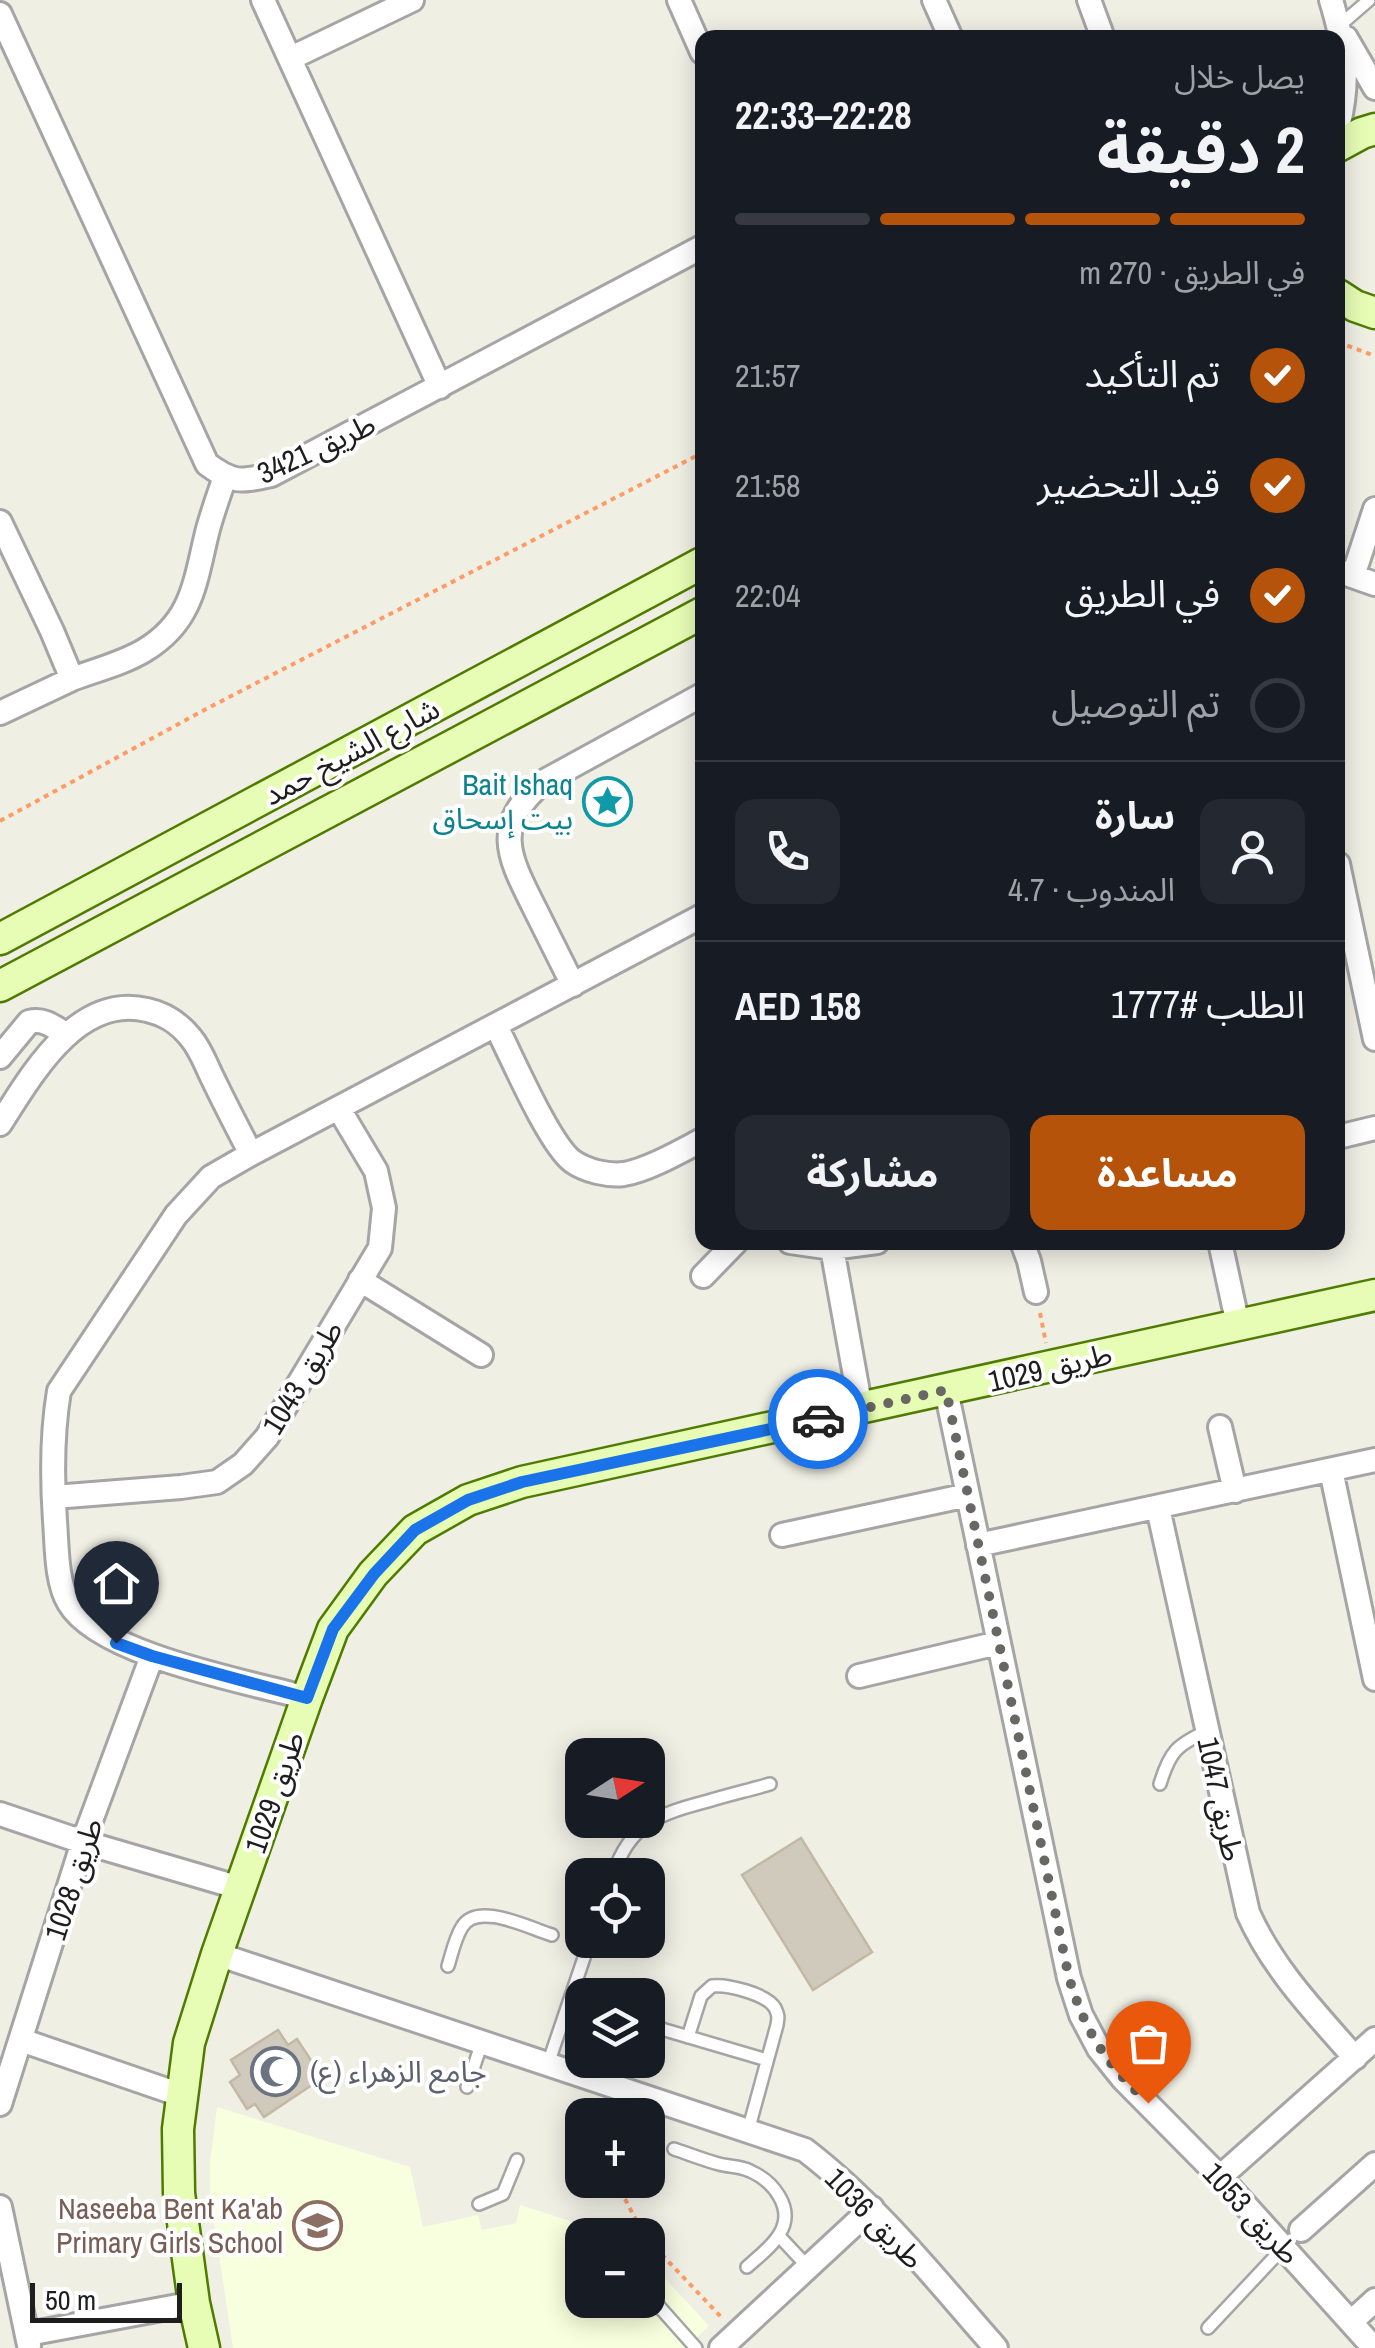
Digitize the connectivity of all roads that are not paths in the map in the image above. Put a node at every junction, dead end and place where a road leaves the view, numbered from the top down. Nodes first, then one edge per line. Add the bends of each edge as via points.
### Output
1 (263, 0) edge
2 (412, 0) edge
3 (678, 0) edge
4 (934, 0) edge
5 (1089, 0) edge
6 (1331, 0) edge
7 (1368, 0) edge
8 (0, 14) edge
9 (1339, 26) junction
10 (947, 30) edge
11 (1100, 30) edge
12 (1340, 30) edge
13 (1341, 30) edge
14 (1345, 36) edge
15 (695, 37) edge
16 (291, 58) junction
17 (1345, 63) edge
18 (1375, 88) edge
19 (1345, 98) edge
20 (1375, 129) edge
21 (1345, 142) edge
22 (695, 251) edge
23 (1345, 300) edge
24 (1375, 313) edge
25 (440, 388) junction
26 (225, 476) junction
27 (1375, 510) edge
28 (0, 522) edge
29 (695, 567) edge
30 (1355, 577) edge
31 (695, 617) edge
32 (72, 679) junction
33 (695, 698) edge
34 (0, 712) edge
35 (1345, 897) edge
36 (695, 920) edge
37 (0, 939) edge
38 (573, 984) junction
39 (0, 986) edge
40 (496, 1026) junction
41 (66, 1035) junction
42 (1375, 1039) edge
43 (0, 1057) edge
44 (7, 1096) edge
45 (338, 1110) junction
46 (0, 1124) edge
47 (1375, 1128) edge
48 (1345, 1135) edge
49 (695, 1147) edge
50 (250, 1154) junction
51 (728, 1250) edge
52 (832, 1250) edge
53 (1025, 1250) edge
54 (1222, 1250) edge
55 (703, 1276) dead end
56 (360, 1280) junction
57 (1036, 1292) road end
58 (1375, 1295) edge
59 (1238, 1325) junction
60 (481, 1355) dead end
61 (946, 1390) junction
62 (862, 1409) junction
63 (1220, 1428) dead end
64 (1375, 1460) edge
65 (1332, 1470) junction
66 (1235, 1491) junction
67 (968, 1495) junction
68 (54, 1496) junction
69 (1158, 1508) junction
70 (782, 1535) dead end
71 (978, 1545) junction
72 (998, 1643) junction
73 (152, 1656) junction
74 (860, 1676) dead end
75 (1375, 1678) edge
76 (307, 1698) junction
77 (1207, 1731) junction
78 (770, 1784) dead end
79 (1160, 1784) dead end
80 (0, 1814) edge
81 (84, 1842) junction
82 (621, 1858) edge
83 (240, 1888) junction
84 (552, 1935) dead end
85 (217, 1954) junction
86 (448, 1966) dead end
87 (565, 2028) edge
88 (665, 2030) edge
89 (688, 2037) junction
90 (1375, 2039) edge
91 (21, 2040) junction
92 (482, 2042) junction
93 (1354, 2058) junction
94 (767, 2060) junction
95 (548, 2064) junction
96 (467, 2087) dead end
97 (181, 2095) junction
98 (625, 2098) edge
99 (0, 2104) edge
100 (665, 2111) edge
101 (748, 2131) junction
102 (674, 2149) dead end
103 (517, 2160) dead end
104 (1375, 2164) edge
105 (1220, 2177) junction
106 (479, 2204) dead end
107 (0, 2206) edge
108 (872, 2208) junction
109 (779, 2236) junction
110 (1292, 2238) junction
111 (747, 2267) dead end
112 (808, 2267) junction
113 (1375, 2300) edge
114 (194, 2303) junction
115 (665, 2313) edge
116 (1352, 2321) junction
117 (1208, 2328) dead end
118 (29, 2341) edge
119 (729, 2343) edge
120 (204, 2348) edge
121 (696, 2348) edge
122 (996, 2348) edge
123 (1374, 2348) edge

1 - 16 street
2 - 16 street
3 - 15 street
4 - 10 street
5 - 11 street
6 - 9 street
7 - 9 lane
8 - 26 street, طريق 3421 via 206,464
9 - 12 street
9 - 13 street
14 - 18 street
16 - 25 street
17 - 19 street
20 - 21 street
22 - 25 street, طريق 3421
23 - 24 street
25 - 26 street, طريق 3421 via 271,476 244,482
26 - 32 street via 182,618 141,652
27 - 30 street
28 - 32 street
29 - 37 street, شارع الشيخ حمد
31 - 39 street, شارع الشيخ حمد
32 - 34 street
33 - 38 street via 543,782 523,799 512,822 509,848 517,872
35 - 42 street
36 - 38 street
38 - 40 street
40 - 45 street
40 - 49 street via 554,1140 572,1160 596,1172 623,1174
41 - 43 street via 42,1020 29,1022
41 - 44 street
41 - 50 street via 115,1009 138,1007 180,1025 195,1042
44 - 46 street
45 - 50 street
45 - 56 street, طريق 1043 via 376,1171 384,1208 380,1248
47 - 48 street
50 - 68 street via 212,1177 176,1215 59,1391
51 - 55 street
52 - 62 street
53 - 57 street
54 - 59 street
56 - 60 street
56 - 68 street, طريق 1043 via 266,1437 218,1482
58 - 59 street, طريق 1029
59 - 61 street, طريق 1029
61 - 62 street, طريق 1029
61 - 67 street, طريق 1053
62 - 76 street, طريق 1029 via 522,1482 468,1500 415,1530 374,1574 333,1629
63 - 66 street
64 - 65 street
65 - 66 street
65 - 75 street
66 - 69 street
67 - 70 street
67 - 71 street, طريق 1053
68 - 73 street via 59,1572 69,1604 116,1643
69 - 71 street
69 - 77 street, طريق 1047
71 - 72 street, طريق 1053
72 - 74 street
72 - 105 street, طريق 1053 via 1080,2015 1123,2079
73 - 76 street
73 - 81 street, طريق 1028
76 - 83 street, طريق 1029
77 - 79 lane via 1174,1750
77 - 93 street, طريق 1047 via 1239,1883 1260,1941
78 - 82 lane via 650,1821
80 - 81 street
81 - 83 street
81 - 91 street, طريق 1028
83 - 85 street, طريق 1029
84 - 86 lane via 478,1915 463,1925
85 - 92 street, طريق 1036
85 - 97 street, طريق 1029
87 - 95 lane
88 - 89 lane
89 - 94 lane
89 - 94 lane via 702,1996 712,1986 726,1986 775,2008
90 - 93 street
91 - 97 street
91 - 99 street, طريق 1028
92 - 95 street, طريق 1036
92 - 96 lane
93 - 105 street
94 - 101 lane
95 - 98 street, طريق 1036
97 - 114 street, طريق 1029 via 179,2193
100 - 101 street, طريق 1036
101 - 108 street, طريق 1036 via 805,2150
102 - 109 lane via 764,2178 782,2199
103 - 106 lane via 504,2194
104 - 110 street
105 - 110 street, طريق 1053
107 - 118 street
108 - 112 street
108 - 122 street, طريق 1036
109 - 111 lane
109 - 112 lane
110 - 116 street, طريق 1053
110 - 117 lane
112 - 119 street
113 - 116 street
114 - 118 street
114 - 120 street, طريق 1029
115 - 121 lane
116 - 123 street, طريق 1053

